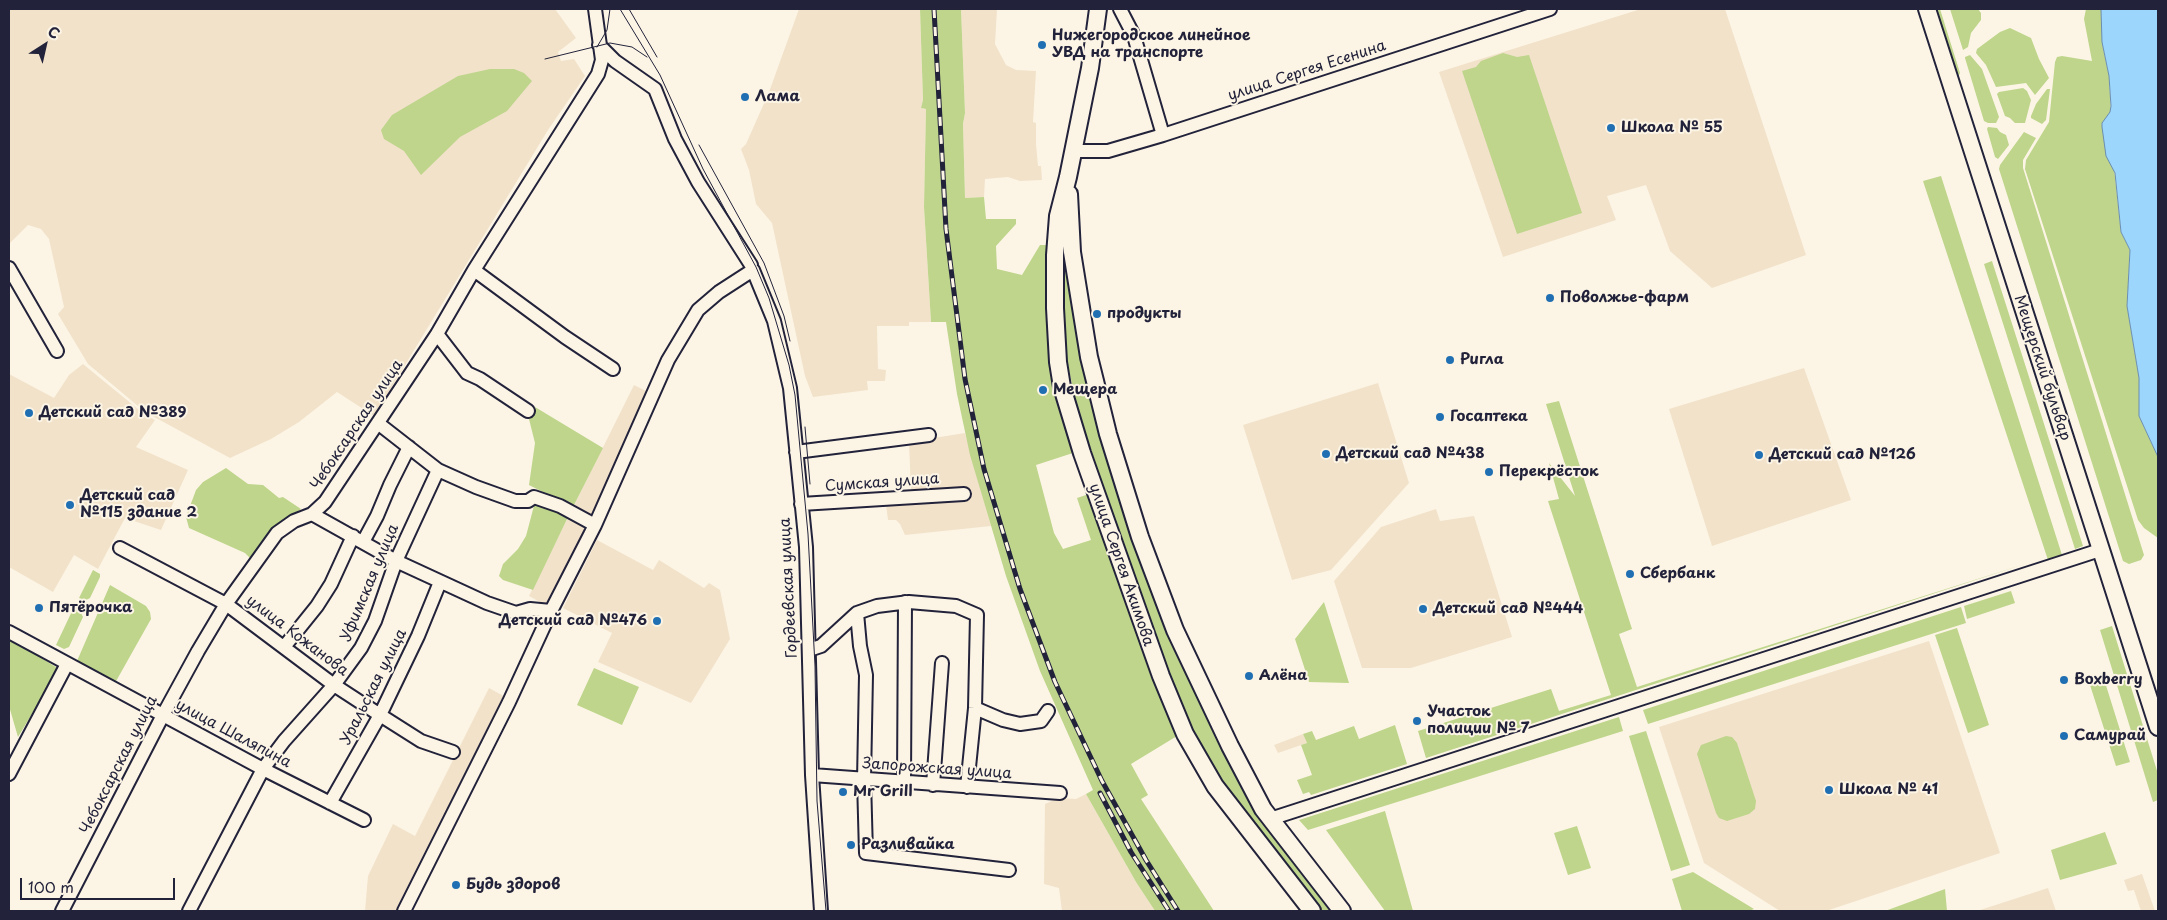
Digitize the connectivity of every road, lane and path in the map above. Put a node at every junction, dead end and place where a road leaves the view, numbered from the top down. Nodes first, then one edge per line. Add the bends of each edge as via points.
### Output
1 (595, 9) edge
2 (1098, 9) edge
3 (1120, 9) edge
4 (1550, 9) edge
5 (1927, 9) edge
6 (599, 45) junction
7 (1163, 135) junction
8 (1073, 152) junction
9 (1068, 177) junction
10 (1055, 251) junction
11 (1072, 252) junction
12 (9, 268) edge
13 (752, 268) junction
14 (474, 270) junction
15 (437, 334) junction
16 (57, 351) dead end
17 (614, 369) dead end
18 (528, 411) dead end
19 (379, 424) junction
20 (929, 435) dead end
21 (408, 448) junction
22 (796, 452) junction
23 (438, 470) junction
24 (964, 494) dead end
25 (801, 504) junction
26 (312, 514) junction
27 (595, 525) junction
28 (358, 539) junction
29 (120, 548) dead end
30 (2100, 550) junction
31 (396, 562) junction
32 (440, 582) junction
33 (906, 602) junction
34 (226, 604) junction
35 (550, 611) junction
36 (856, 613) junction
37 (9, 632) edge
38 (284, 647) junction
39 (809, 650) junction
40 (942, 663) dead end
41 (67, 664) junction
42 (334, 685) junction
43 (975, 708) junction
44 (1048, 711) dead end
45 (163, 715) junction
46 (380, 716) junction
47 (2158, 727) edge
48 (453, 752) dead end
49 (263, 769) junction
50 (9, 774) edge
51 (812, 775) junction
52 (864, 780) junction
53 (904, 783) junction
54 (933, 785) junction
55 (967, 788) junction
56 (1060, 793) dead end
57 (330, 803) junction
58 (1270, 819) junction
59 (364, 820) dead end
60 (1009, 870) dead end
61 (62, 911) edge
62 (189, 911) edge
63 (404, 911) edge
64 (821, 911) edge
65 (1312, 911) edge
66 (1342, 911) edge

1 - 6 street, Чебоксарская улица
2 - 8 main road, улица Сергея Акимова
3 - 7 street via 1134,36
4 - 7 street, улица Сергея Есенина
5 - 30 main road, Мещерский бульвар
6 - 13 street, Гордеевская улица via 615,61 655,89 674,139
6 - 14 street, Чебоксарская улица via 602,60 598,74
7 - 8 street, улица Сергея Есенина via 1108,151
8 - 9 main road, улица Сергея Акимова
9 - 10 main road, улица Сергея Акимова via 1058,216
9 - 11 main road, улица Сергея Акимова
10 - 11 main road via 1060,247
10 - 65 main road, улица Сергея Акимова via 1055,308 1062,387 1161,676 1185,734 1215,786
11 - 58 main road, улица Сергея Акимова via 1089,357 1108,434 1140,537 1175,630 1230,746
12 - 16 street
13 - 22 street, Гордеевская улица via 774,321 790,388
13 - 27 street via 698,310 676,344
14 - 15 street, Чебоксарская улица
14 - 17 street
15 - 18 street via 467,373
15 - 19 street, Чебоксарская улица
19 - 21 street
19 - 26 street, Чебоксарская улица via 325,502
20 - 22 street
21 - 23 street
21 - 28 street
22 - 25 street, Гордеевская улица
23 - 27 street via 515,501 528,501 534,497 560,506
23 - 31 street, Уфимская улица
24 - 25 street, Сумская улица
25 - 39 street, Гордеевская улица via 806,547
26 - 28 street
26 - 34 street, Чебоксарская улица via 277,533
27 - 35 street
28 - 31 street
28 - 38 street via 317,606
29 - 34 street, улица Кожанова
30 - 47 main road, Мещерский бульвар
30 - 58 street
31 - 32 street
31 - 42 street, Уфимская улица via 375,621 361,648
32 - 35 street via 516,613 530,608
32 - 46 street, Уральская улица
33 - 36 street
33 - 43 street via 956,606 977,615
33 - 53 street
34 - 38 street, улица Кожанова
34 - 45 street, Чебоксарская улица
35 - 63 street via 509,702
36 - 39 street via 821,646
36 - 52 street via 866,675
37 - 41 street, улица Шаляпина
38 - 42 street, улица Кожанова
39 - 51 street, Гордеевская улица
40 - 54 street
41 - 45 street, улица Шаляпина
41 - 50 street
42 - 46 street, улица Кожанова
42 - 49 street, Уфимская улица
43 - 44 street via 1020,724 1041,721
43 - 55 street
45 - 49 street, улица Шаляпина
45 - 61 street, Чебоксарская улица
46 - 48 street, улица Кожанова via 422,741
46 - 57 street, Уральская улица
49 - 57 street, улица Шаляпина
49 - 62 street, Уфимская улица
51 - 52 street, Запорожская улица
51 - 64 street, Гордеевская улица
52 - 53 street, Запорожская улица
52 - 60 street via 866,853
53 - 54 street, Запорожская улица
54 - 55 street, Запорожская улица
55 - 56 street, Запорожская улица
57 - 59 street, улица Шаляпина
58 - 66 main road, улица Сергея Акимова

